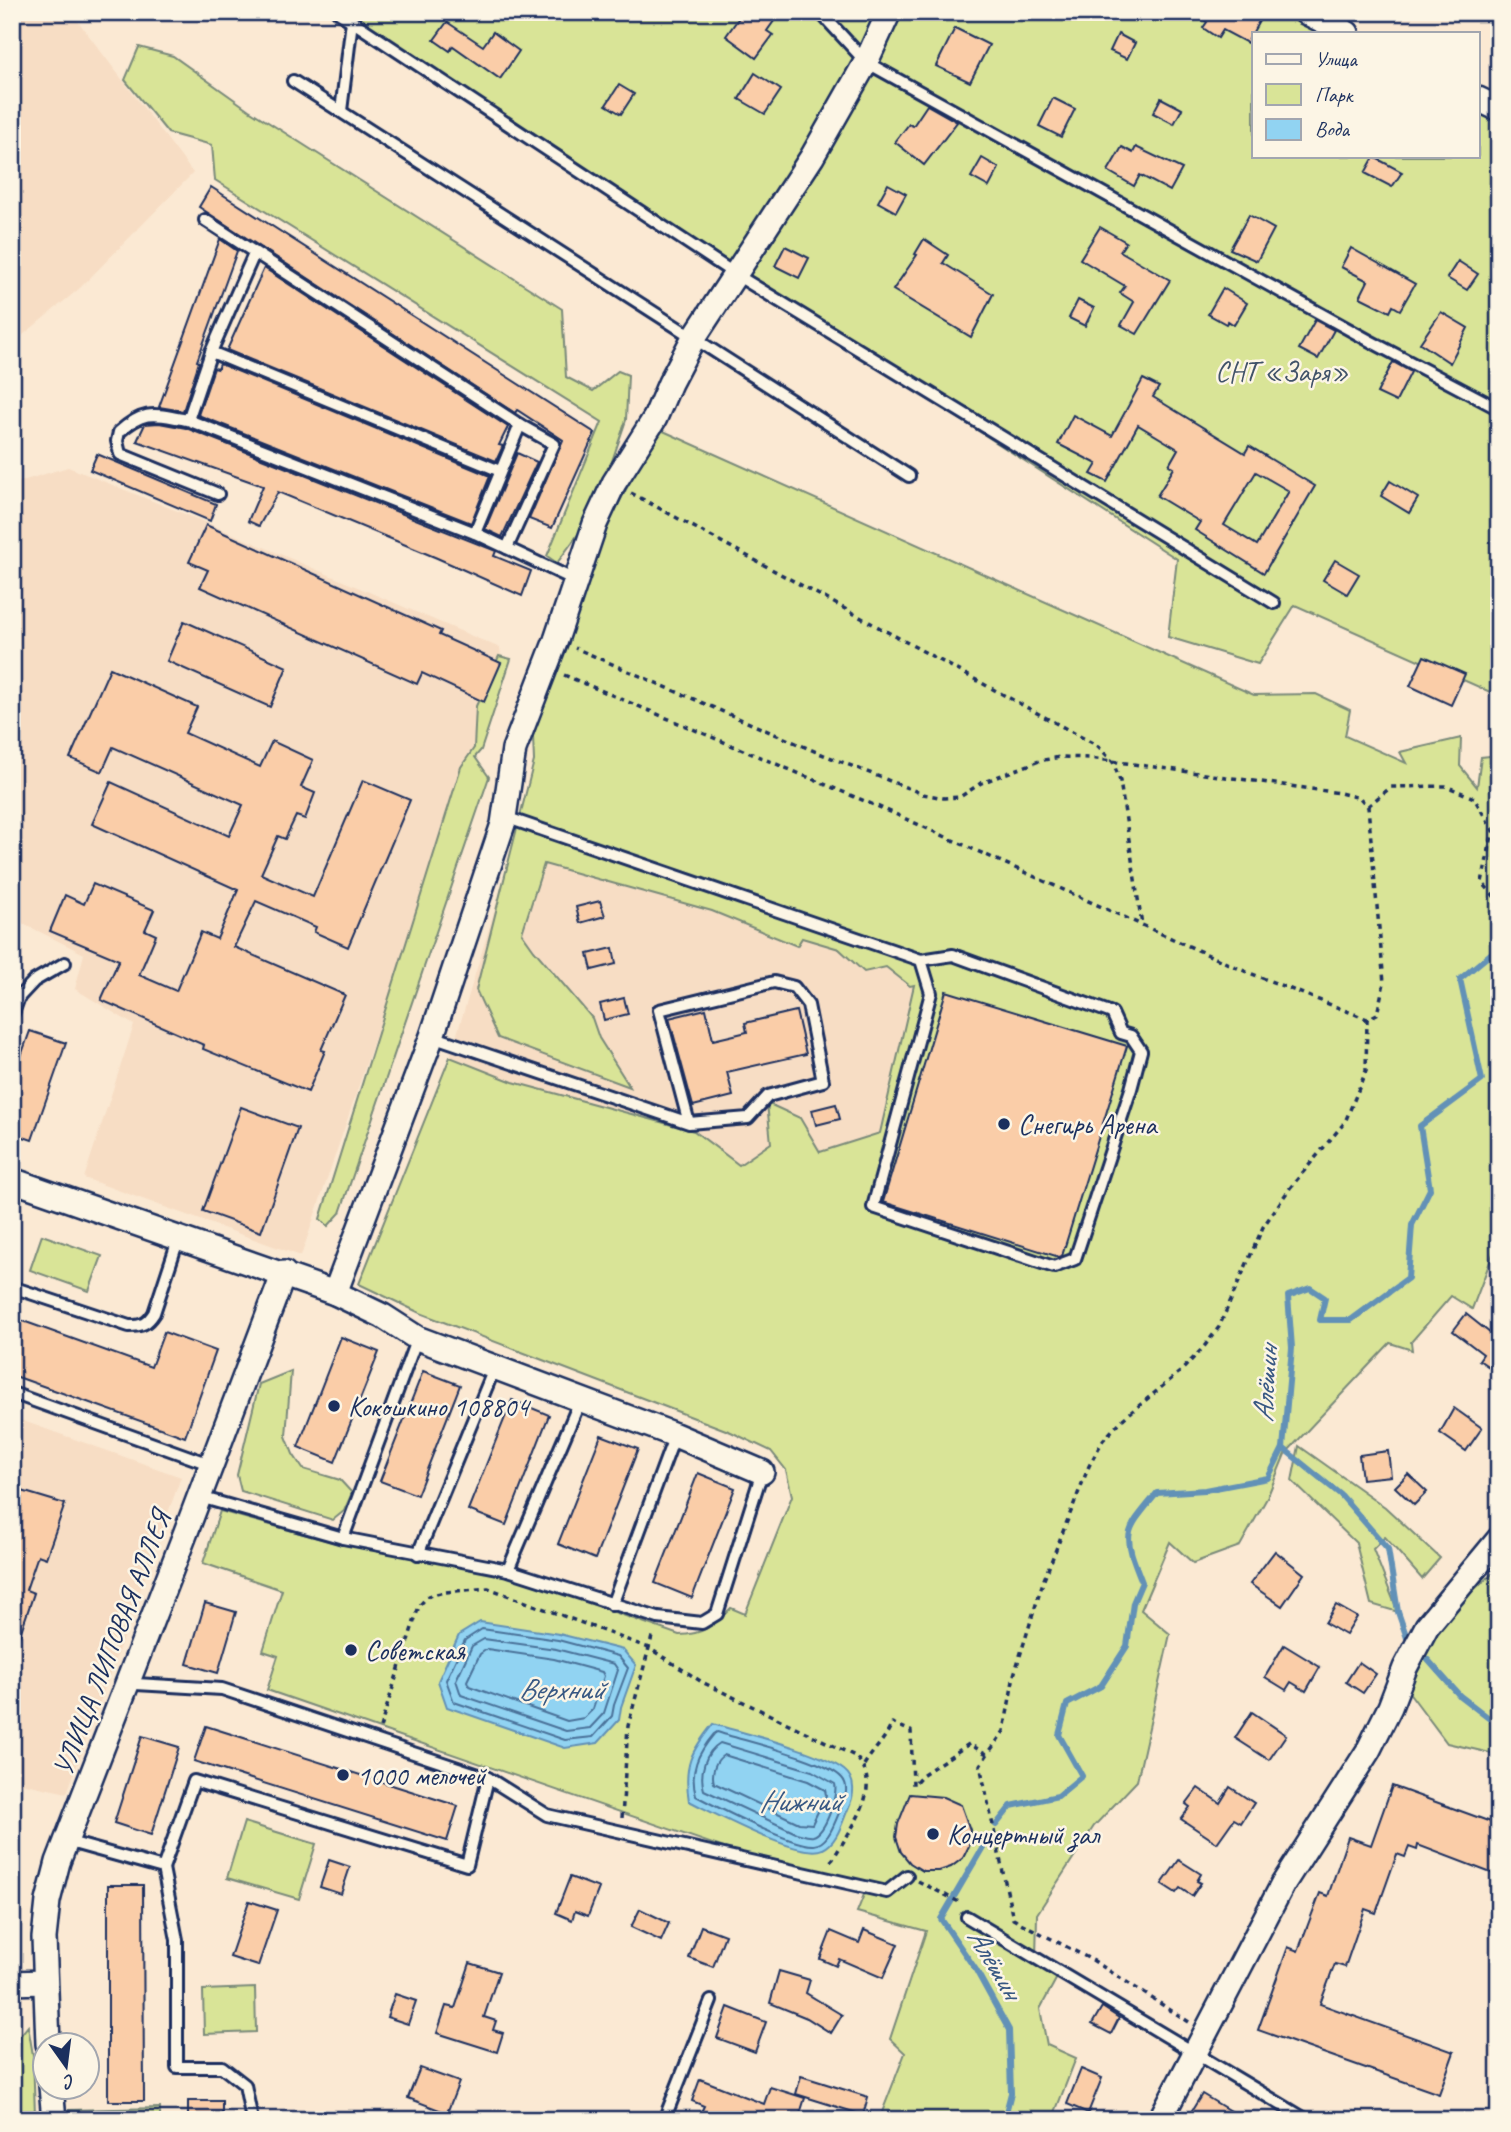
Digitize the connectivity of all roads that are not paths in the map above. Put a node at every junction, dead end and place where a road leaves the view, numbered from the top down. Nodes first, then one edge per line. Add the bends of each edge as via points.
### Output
1 (338, 12) edge
2 (820, 12) edge
3 (889, 12) edge
4 (1305, 12) edge
5 (352, 20) junction
6 (1345, 32) edge
7 (866, 62) junction
8 (293, 80) dead end
9 (1480, 100) edge
10 (1499, 109) edge
11 (341, 111) junction
12 (205, 220) dead end
13 (254, 254) junction
14 (735, 274) junction
15 (693, 339) junction
16 (211, 352) junction
17 (1499, 409) edge
18 (188, 420) junction
19 (520, 425) junction
20 (500, 471) junction
21 (909, 476) dead end
22 (218, 494) dead end
23 (475, 533) junction
24 (507, 548) junction
25 (577, 581) junction
26 (1274, 603) dead end
27 (505, 817) junction
28 (921, 960) junction
29 (65, 963) dead end
30 (16, 995) edge
31 (12, 1016) edge
32 (432, 1036) junction
33 (689, 1123) junction
34 (12, 1180) edge
35 (179, 1237) junction
36 (284, 1273) junction
37 (12, 1287) edge
38 (335, 1293) junction
39 (416, 1338) junction
40 (494, 1369) junction
41 (12, 1393) edge
42 (580, 1401) junction
43 (675, 1435) junction
44 (212, 1465) junction
45 (762, 1472) joint
46 (200, 1497) junction
47 (344, 1538) junction
48 (1499, 1539) edge
49 (418, 1554) junction
50 (508, 1570) junction
51 (612, 1605) junction
52 (127, 1681) junction
53 (488, 1777) junction
54 (66, 1841) junction
55 (163, 1868) junction
56 (907, 1876) road end
57 (967, 1917) dead end
58 (44, 1982) junction
59 (12, 1983) edge
60 (711, 2001) dead end
61 (47, 2030) edge
62 (1194, 2054) junction
63 (52, 2100) edge
64 (54, 2120) edge
65 (251, 2120) edge
66 (664, 2120) edge
67 (1160, 2120) edge
68 (1307, 2120) edge

1 - 5 lane
2 - 7 lane
3 - 7 street
4 - 6 street
5 - 11 lane
5 - 14 lane
7 - 14 street via 813,157
7 - 17 lane
8 - 11 lane
9 - 10 street
11 - 15 lane
12 - 13 lane
13 - 16 lane
13 - 19 lane
14 - 15 street
14 - 26 lane
15 - 21 lane
15 - 25 street via 655,418 614,483
16 - 18 lane
16 - 20 lane
18 - 22 lane via 148,414 138,418 119,432 120,454
18 - 23 lane
19 - 20 lane
19 - 24 lane via 554,444
20 - 23 lane
23 - 24 lane
24 - 25 lane
25 - 27 street via 514,750
27 - 28 lane
27 - 32 street
28 - 28 lane via 953,955 1112,1013 1121,1033 1131,1036 1141,1051 1075,1259 1054,1267 873,1208 931,993
29 - 30 lane
30 - 31 lane
32 - 33 lane
32 - 38 street
33 - 33 lane via 748,1118 768,1096 823,1080 808,1005 794,987 774,982 659,1010
34 - 35 street
35 - 36 street
35 - 37 lane via 154,1313 141,1326
36 - 38 street
36 - 44 street, УЛИЦА ЛИПОВАЯ АЛЛЕЯ
38 - 39 street
39 - 40 street
39 - 47 lane
40 - 42 street
40 - 49 lane
41 - 44 lane
42 - 43 street
42 - 50 lane
43 - 45 street
43 - 51 lane
44 - 46 street, УЛИЦА ЛИПОВАЯ АЛЛЕЯ
45 - 51 lane via 717,1614 702,1623 657,1618
46 - 47 lane
46 - 52 street, УЛИЦА ЛИПОВАЯ АЛЛЕЯ
47 - 49 lane
48 - 62 street via 1427,1626 1368,1751 1283,1884
49 - 50 lane
50 - 51 lane
52 - 53 lane via 222,1689
52 - 54 street, УЛИЦА ЛИПОВАЯ АЛЛЕЯ
53 - 55 lane via 467,1865 194,1781
53 - 56 lane via 547,1815 887,1892
54 - 55 lane
54 - 58 street, УЛИЦА ЛИПОВАЯ АЛЛЕЯ via 45,1923
55 - 65 lane via 177,1940 177,2067 222,2067 245,2085
57 - 62 lane
58 - 59 street
58 - 61 street, УЛИЦА ЛИПОВАЯ АЛЛЕЯ
60 - 66 lane
62 - 67 street
62 - 68 lane
63 - 64 street

